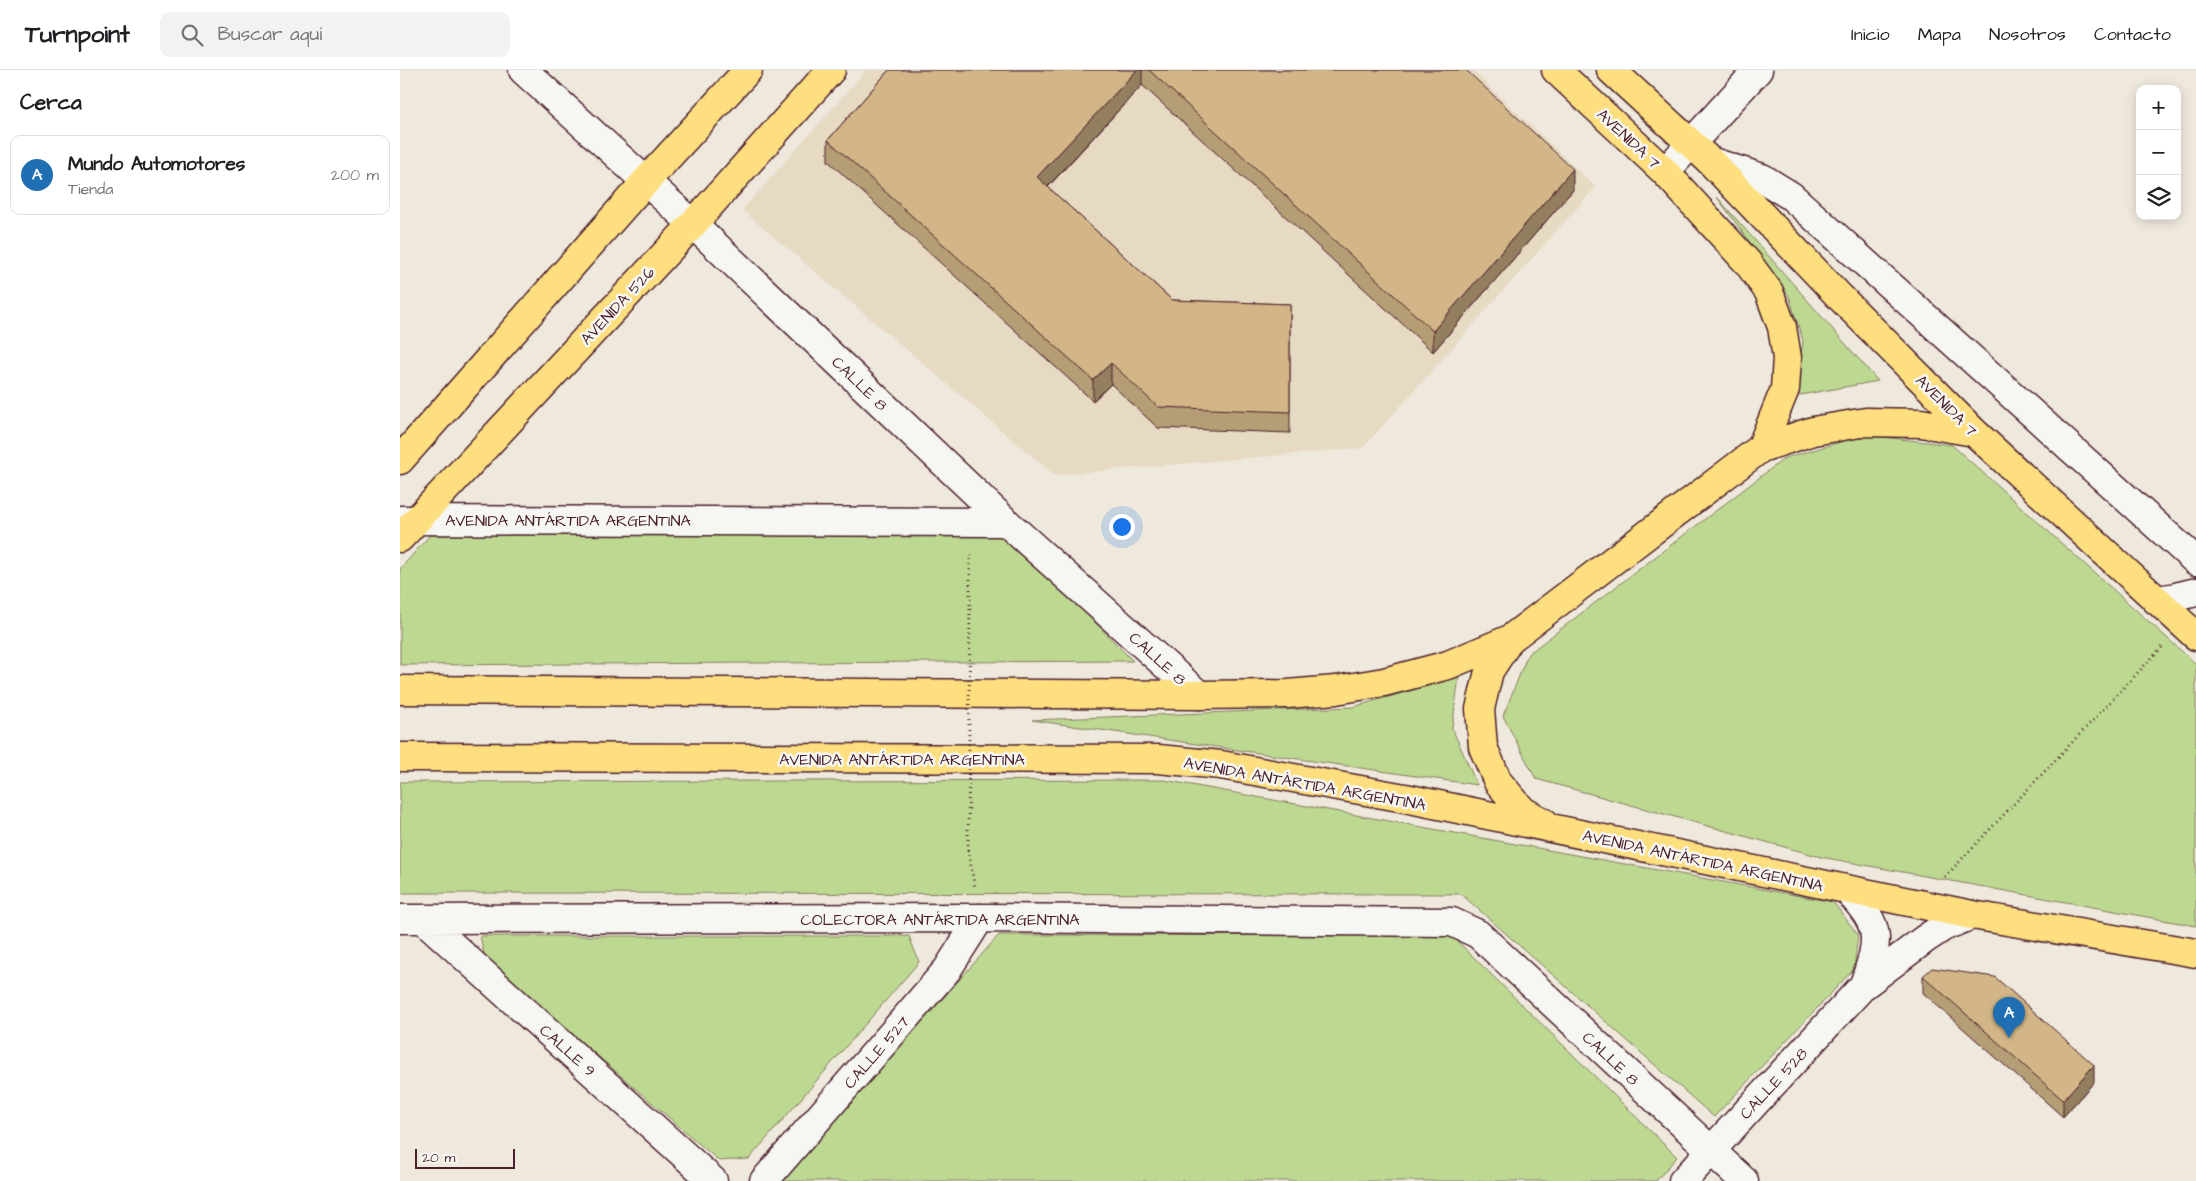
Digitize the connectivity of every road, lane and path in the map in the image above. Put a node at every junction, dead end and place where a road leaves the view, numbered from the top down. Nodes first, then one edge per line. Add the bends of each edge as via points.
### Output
1 (523, 70) edge
2 (748, 70) edge
3 (831, 70) edge
4 (1556, 70) edge
5 (1611, 70) edge
6 (1758, 70) edge
7 (1700, 152) junction
8 (1666, 172) junction
9 (646, 181) junction
10 (693, 224) junction
11 (1974, 432) junction
12 (1761, 448) junction
13 (400, 460) edge
14 (1006, 522) junction
15 (406, 526) edge
16 (2196, 561) edge
17 (2196, 592) edge
18 (2156, 600) junction
19 (2190, 630) edge
20 (1510, 639) junction
21 (400, 690) edge
22 (1199, 695) junction
23 (400, 757) edge
24 (1557, 830) junction
25 (1848, 891) junction
26 (1919, 905) junction
27 (1972, 915) junction
28 (980, 918) junction
29 (412, 919) edge
30 (1478, 934) joint
31 (2196, 953) edge
32 (1864, 985) junction
33 (1710, 1150) junction
34 (713, 1181) edge
35 (764, 1181) edge
36 (1683, 1181) edge
37 (1744, 1181) edge

1 - 9 street, CALLE 8
2 - 9 main road
3 - 10 main road, AVENIDA 526
4 - 8 main road, AVENIDA 7
5 - 7 main road, AVENIDA 7
6 - 7 street
7 - 8 street
7 - 11 main road, AVENIDA 7
7 - 16 street, AVENIDA 7 via 1762,178 1791,196
8 - 12 main road, AVENIDA 7 via 1748,263 1769,292 1782,327 1787,358 1785,389
9 - 10 street, CALLE 8
9 - 13 main road
10 - 14 street, CALLE 8
10 - 15 main road, AVENIDA 526
11 - 12 main road via 1920,423 1866,422 1813,431
11 - 18 main road, AVENIDA 7
12 - 20 main road
14 - 15 street, AVENIDA ANTÁRTIDA ARGENTINA
14 - 22 street, CALLE 8
14 - 28 path, bridge via 970,556 968,850
17 - 18 street
18 - 19 main road, AVENIDA 7
19 - 26 path
20 - 22 main road via 1448,665 1384,682 1287,694
20 - 24 main road via 1489,671 1480,709 1483,747 1498,782 1523,811
21 - 22 main road
23 - 24 main road, AVENIDA ANTÁRTIDA ARGENTINA via 1158,759 1221,765 1405,798
24 - 25 main road, AVENIDA ANTÁRTIDA ARGENTINA
25 - 26 main road, AVENIDA ANTÁRTIDA ARGENTINA
25 - 32 street, CALLE 528 via 1872,919 1876,931 1876,950
26 - 27 main road, AVENIDA ANTÁRTIDA ARGENTINA
27 - 31 main road, AVENIDA ANTÁRTIDA ARGENTINA
27 - 32 street, CALLE 528 via 1925,939
28 - 29 street, COLECTORA ANTÁRTIDA ARGENTINA
28 - 30 street, COLECTORA ANTÁRTIDA ARGENTINA via 1452,922
28 - 35 street, CALLE 527 via 946,970
29 - 34 street, CALLE 9
30 - 33 street, CALLE 8
32 - 33 street, CALLE 528
33 - 36 street, CALLE 528
33 - 37 street, CALLE 8

